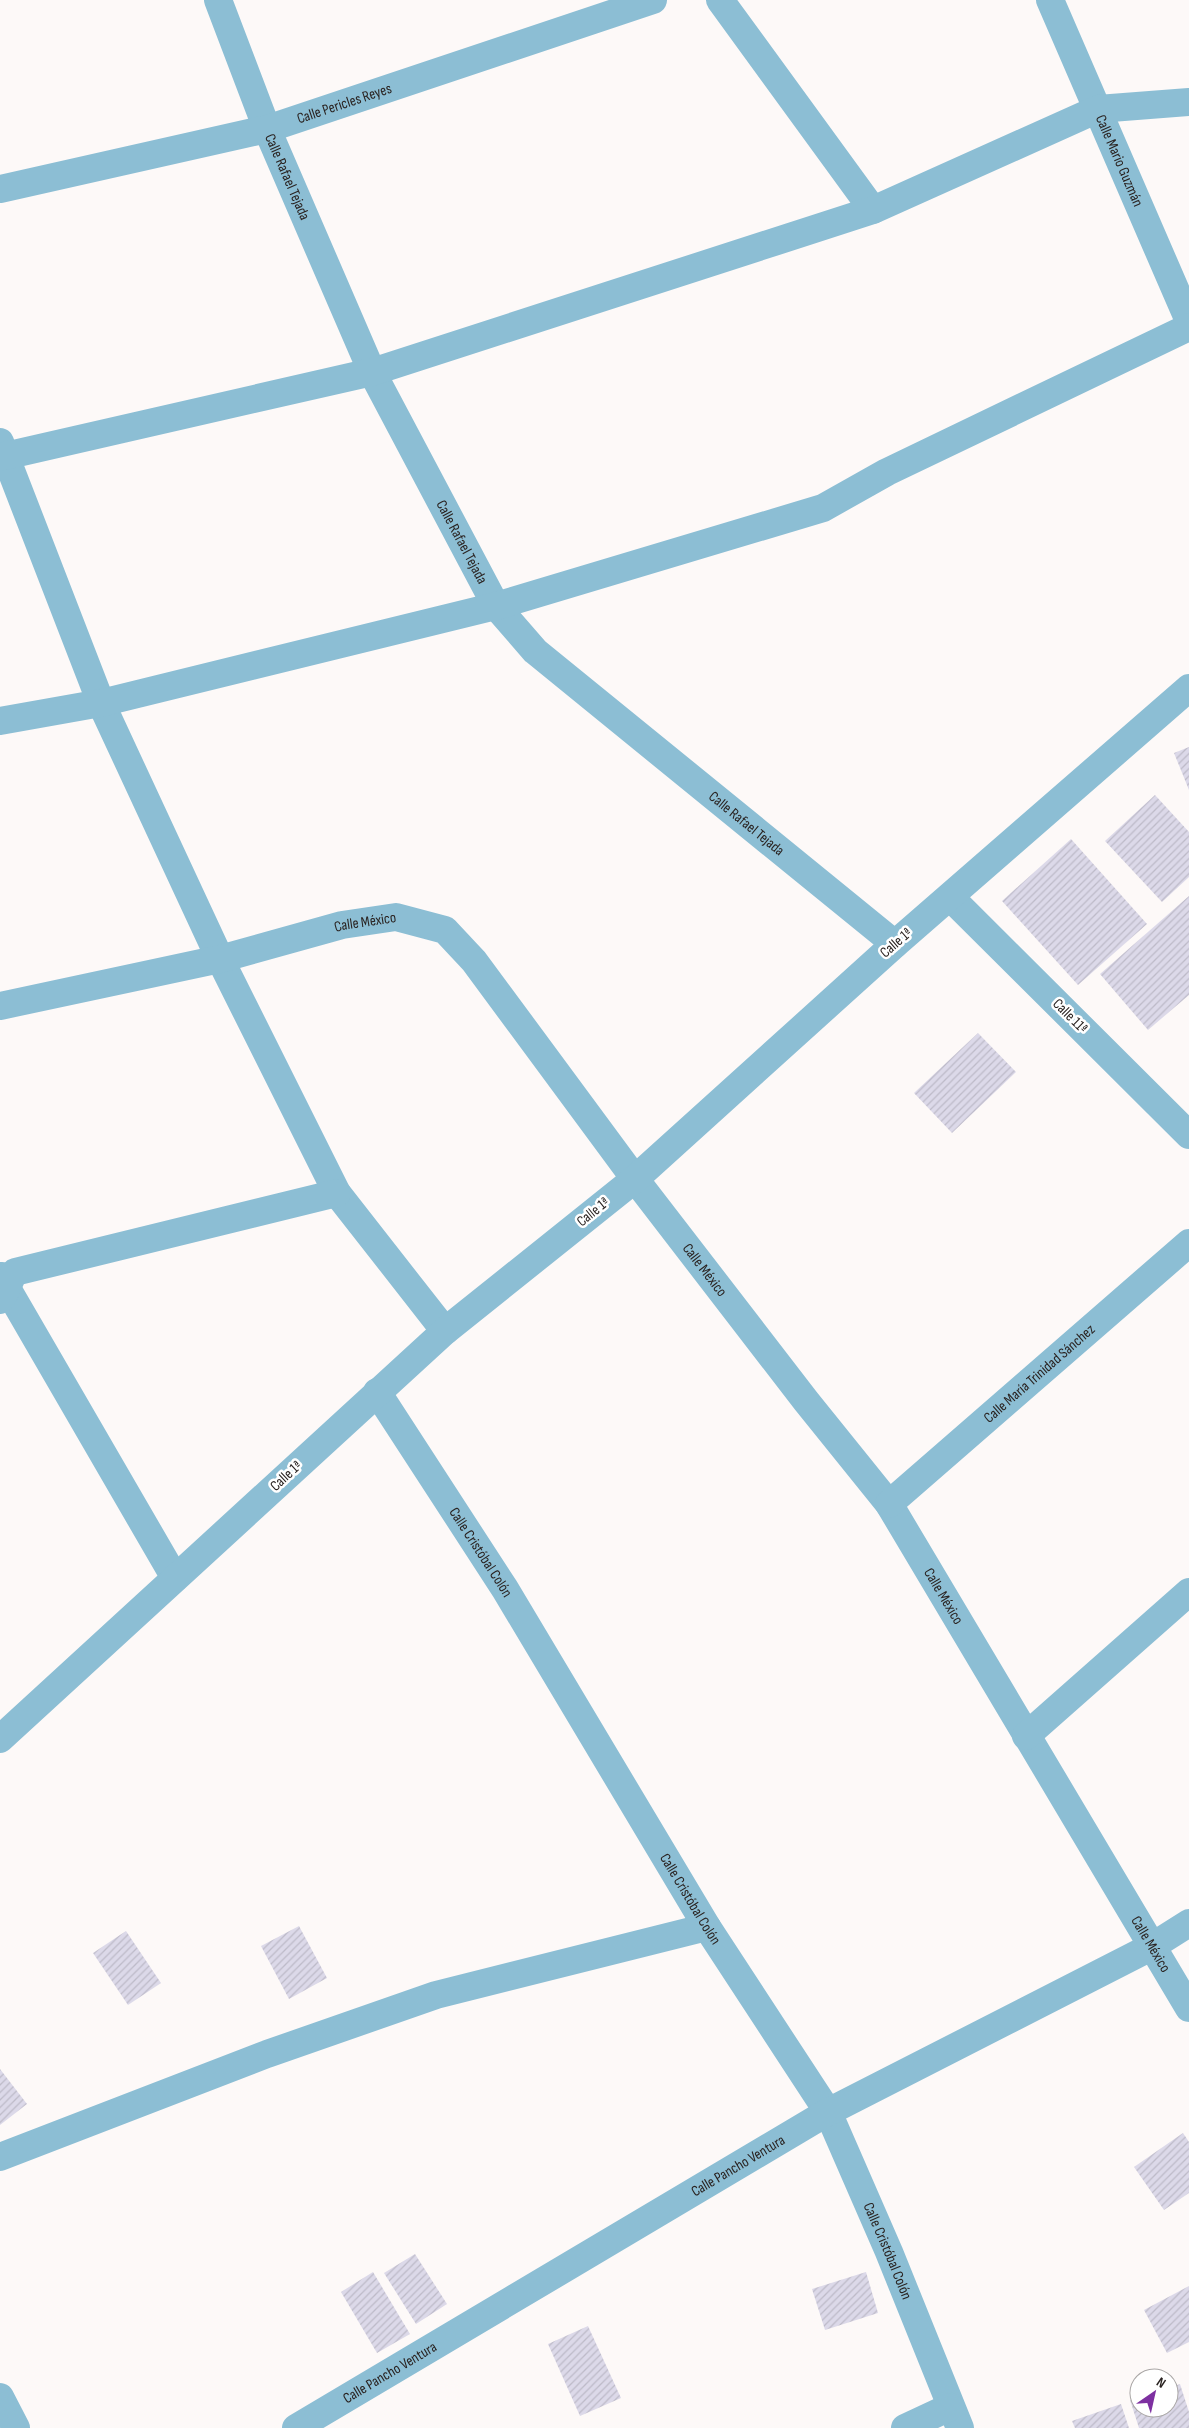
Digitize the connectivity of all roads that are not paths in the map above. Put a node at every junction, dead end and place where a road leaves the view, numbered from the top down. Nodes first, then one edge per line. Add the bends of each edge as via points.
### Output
1 (218, 0) edge
2 (653, 0) edge
3 (720, 0) edge
4 (1050, 0) edge
5 (1189, 102) edge
6 (1098, 109) junction
7 (267, 130) junction
8 (0, 189) edge
9 (874, 210) junction
10 (1189, 321) edge
11 (1189, 327) edge
12 (372, 372) junction
13 (1, 452) edge
14 (496, 606) junction
15 (1189, 688) edge
16 (102, 703) junction
17 (0, 721) edge
18 (950, 897) junction
19 (895, 944) junction
20 (220, 959) junction
21 (0, 1006) edge
22 (1189, 1135) edge
23 (635, 1179) junction
24 (337, 1193) junction
25 (1189, 1243) edge
26 (3, 1287) edge
27 (445, 1332) junction
28 (378, 1392) junction
29 (889, 1504) junction
30 (175, 1578) junction
31 (1189, 1592) edge
32 (1026, 1736) junction
33 (0, 1739) edge
34 (1189, 1923) edge
35 (707, 1927) junction
36 (1151, 1947) junction
37 (1189, 2008) edge
38 (828, 2112) junction
39 (0, 2158) edge
40 (0, 2397) edge
41 (955, 2417) edge
42 (16, 2428) edge
43 (296, 2428) edge
44 (905, 2428) edge

1 - 7 street, Calle Rafael Tejada
2 - 7 street, Calle Pericles Reyes
3 - 9 street
4 - 6 street, Calle Mario Guzmán
5 - 6 street
6 - 9 street
6 - 10 street, Calle Mario Guzmán
7 - 8 street, Calle Pericles Reyes
7 - 12 street, Calle Rafael Tejada
9 - 12 street
11 - 14 street via 887,472 822,508
12 - 13 street
12 - 14 street, Calle Rafael Tejada
13 - 16 street
14 - 16 street
14 - 19 street, Calle Rafael Tejada via 535,651
15 - 18 street, Calle 1ª
16 - 17 street
16 - 20 street
18 - 19 street, Calle 1ª
18 - 22 street, Calle 11ª
19 - 23 street, Calle 1ª
20 - 21 street, Calle México
20 - 23 street, Calle México via 342,925 396,917 445,930 474,961
20 - 24 street
23 - 27 street, Calle 1ª
23 - 29 street, Calle México
24 - 26 street via 16,1272
24 - 27 street
25 - 29 street, Calle María Trinidad Sánchez
26 - 30 street
27 - 28 street, Calle 1ª
28 - 30 street, Calle 1ª
28 - 35 street, Calle Cristóbal Colón via 505,1589
29 - 32 street, Calle México
30 - 33 street, Calle 1ª
31 - 32 street
32 - 36 street, Calle México
34 - 36 street, Calle Pancho Ventura
35 - 38 street, Calle Cristóbal Colón
35 - 39 street via 436,1994 267,2054
36 - 37 street, Calle México
36 - 38 street, Calle Pancho Ventura
38 - 41 street, Calle Cristóbal Colón
38 - 43 street, Calle Pancho Ventura
40 - 42 street
41 - 44 street

